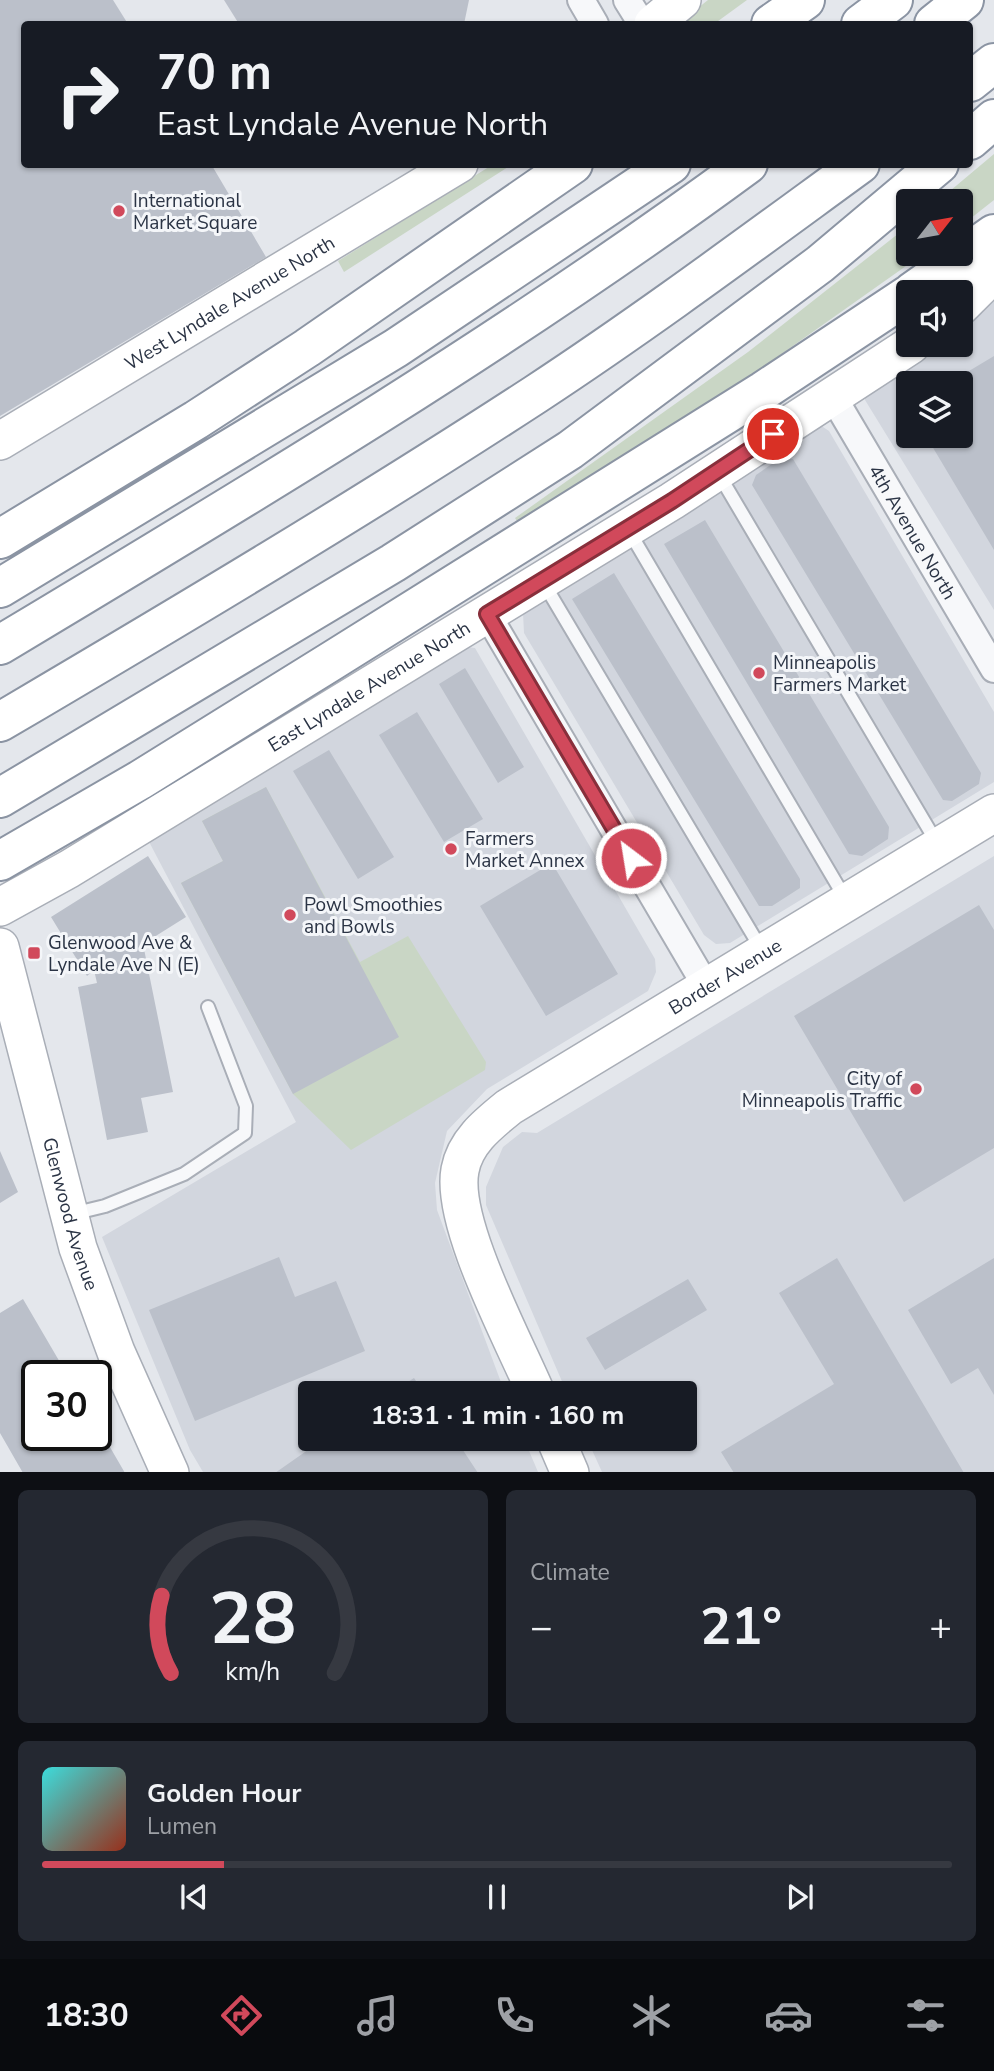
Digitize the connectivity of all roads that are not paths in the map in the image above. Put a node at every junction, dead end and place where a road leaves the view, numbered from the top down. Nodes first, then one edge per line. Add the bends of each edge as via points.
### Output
1 (581, 0) edge
2 (627, 0) edge
3 (682, 0) edge
4 (805, 0) edge
5 (893, 0) edge
6 (964, 0) edge
7 (593, 21) edge
8 (640, 21) edge
9 (657, 21) edge
10 (775, 21) edge
11 (865, 21) edge
12 (938, 21) edge
13 (994, 63) edge
14 (973, 80) edge
15 (994, 119) edge
16 (973, 137) edge
17 (452, 168) edge
18 (567, 168) edge
19 (665, 168) edge
20 (742, 168) edge
21 (855, 168) edge
22 (934, 168) edge
23 (994, 234) edge
24 (994, 273) edge
25 (929, 280) edge
26 (973, 294) edge
27 (994, 294) edge
28 (896, 302) edge
29 (973, 307) edge
30 (896, 354) edge
31 (832, 395) junction
32 (196, 420) junction
33 (0, 441) edge
34 (717, 471) junction
35 (0, 510) edge
36 (627, 528) junction
37 (0, 539) edge
38 (541, 580) junction
39 (0, 588) edge
40 (487, 614) junction
41 (0, 645) edge
42 (993, 665) edge
43 (0, 722) edge
44 (0, 798) edge
45 (994, 813) edge
46 (939, 846) junction
47 (0, 861) edge
48 (847, 902) junction
49 (0, 907) edge
50 (0, 947) edge
51 (763, 952) junction
52 (706, 986) junction
53 (208, 1007) dead end
54 (68, 1215) junction
55 (531, 1381) edge
56 (561, 1451) edge
57 (170, 1472) edge
58 (570, 1472) edge

1 - 7 street
2 - 8 street
3 - 9 main road
4 - 10 highway
5 - 11 highway
6 - 12 highway
13 - 14 highway
15 - 16 highway
17 - 33 main road, West Lyndale Avenue North
18 - 32 highway
19 - 39 highway via 396,348
20 - 41 highway via 549,306 301,464
21 - 43 highway via 584,361 339,518
22 - 44 highway via 820,264 570,450 393,563
23 - 25 highway
24 - 26 main road
27 - 29 street
28 - 47 highway via 140,780
30 - 31 main road, East Lyndale Avenue North
31 - 34 main road, East Lyndale Avenue North
31 - 42 street, 4th Avenue North
32 - 35 highway via 87,461
32 - 37 highway
34 - 36 main road, East Lyndale Avenue North
34 - 46 lane
36 - 38 main road, East Lyndale Avenue North
36 - 48 lane
38 - 40 main road, East Lyndale Avenue North
38 - 51 lane
40 - 49 main road, East Lyndale Avenue North
40 - 52 street
45 - 46 main road, Border Avenue
46 - 48 main road, Border Avenue
48 - 51 main road, Border Avenue
50 - 54 main road, Glenwood Avenue via 13,1017
51 - 52 main road, Border Avenue
52 - 55 main road, Border Avenue via 509,1107 477,1135 467,1151 460,1170 461,1205 478,1258
53 - 54 lane via 246,1106 245,1133 184,1174 105,1206
54 - 57 main road, Glenwood Avenue via 116,1352
56 - 58 main road

